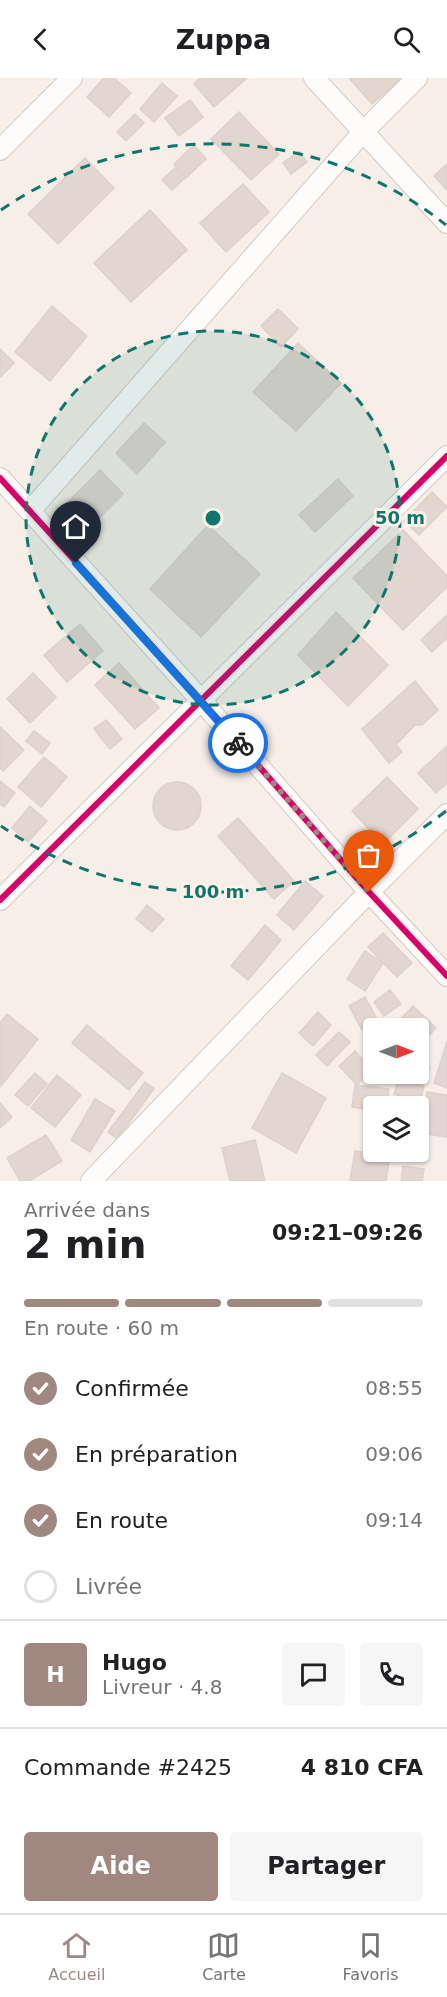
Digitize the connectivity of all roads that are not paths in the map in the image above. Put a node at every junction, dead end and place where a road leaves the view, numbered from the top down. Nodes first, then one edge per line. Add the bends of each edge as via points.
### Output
1 (72, 78) edge
2 (314, 78) edge
3 (417, 78) edge
4 (363, 132) junction
5 (0, 150) edge
6 (447, 223) edge
7 (447, 456) edge
8 (0, 478) edge
9 (30, 511) junction
10 (200, 699) junction
11 (447, 814) edge
12 (369, 892) junction
13 (0, 900) edge
14 (447, 976) edge
15 (91, 1181) edge

1 - 5 street
2 - 4 street
3 - 4 street
4 - 6 street
4 - 9 street
7 - 10 street
8 - 9 street
9 - 10 street
10 - 12 street
10 - 13 street
11 - 12 street
12 - 14 street
12 - 15 street

